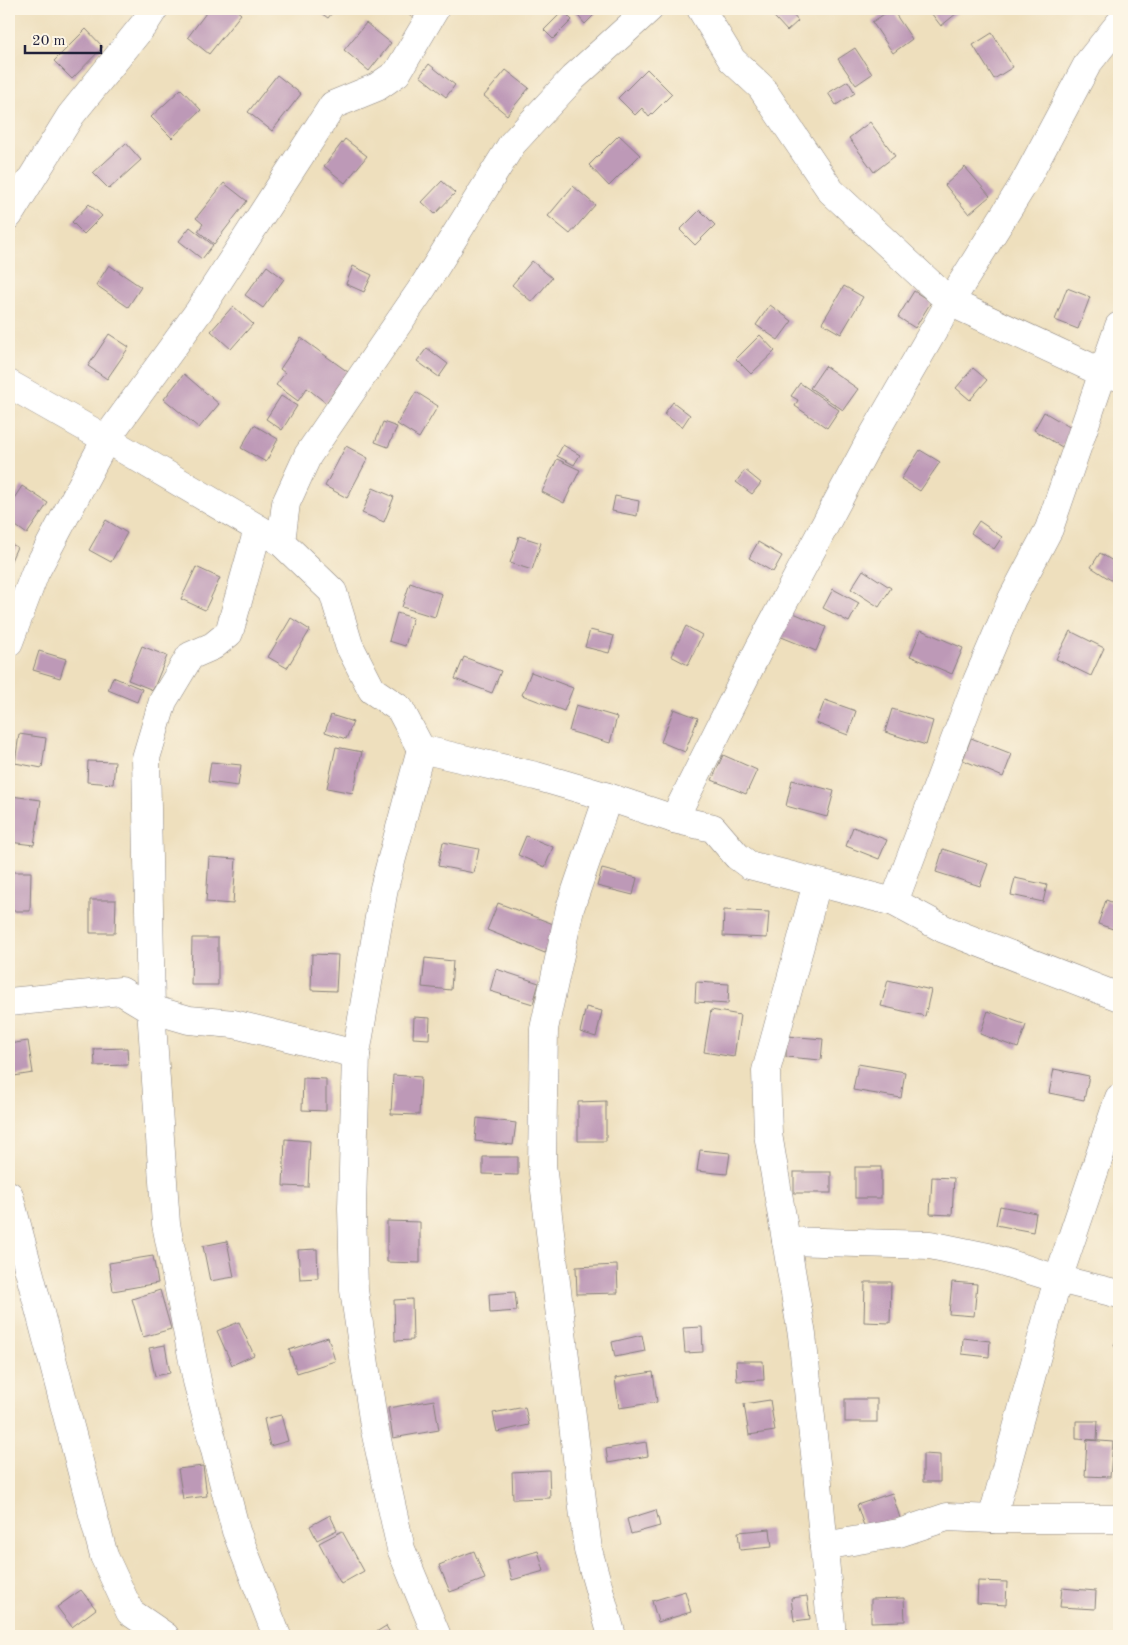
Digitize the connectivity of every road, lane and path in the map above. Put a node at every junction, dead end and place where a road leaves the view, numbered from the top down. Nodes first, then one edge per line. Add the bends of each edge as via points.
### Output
1 (154, 9) edge
2 (435, 9) edge
3 (701, 9) edge
4 (644, 10) edge
5 (1119, 24) edge
6 (9, 215) edge
7 (950, 302) junction
8 (1119, 326) edge
9 (1111, 375) edge
10 (9, 384) edge
11 (106, 439) junction
12 (258, 529) junction
13 (281, 542) junction
14 (9, 642) edge
15 (421, 749) junction
16 (608, 797) junction
17 (674, 819) junction
18 (816, 883) junction
19 (894, 902) junction
20 (1119, 997) edge
21 (9, 1002) edge
22 (151, 1009) junction
23 (356, 1054) junction
24 (1119, 1098) edge
25 (9, 1195) edge
26 (786, 1241) junction
27 (1058, 1279) junction
28 (1119, 1294) edge
29 (1119, 1519) edge
30 (992, 1520) junction
31 (824, 1546) junction
32 (165, 1636) edge
33 (277, 1636) edge
34 (437, 1636) edge
35 (612, 1636) edge
36 (832, 1636) edge

1 - 6 street via 72,115
2 - 11 street via 397,73 377,88 333,105 199,311
3 - 7 street via 732,60 760,87 831,191
4 - 13 street via 573,78 512,144 423,287 308,455 286,503
5 - 7 street via 1088,62 1023,185
7 - 9 street
7 - 17 street via 760,646
8 - 9 street
9 - 19 street via 1049,529 1012,599 977,681
10 - 11 street
11 - 12 street
11 - 14 street via 35,574
12 - 13 street
12 - 22 street via 229,634 213,646 190,656 163,701 146,758
13 - 15 street via 333,592 349,645 372,690 400,709
15 - 16 street
15 - 23 street via 384,888
16 - 17 street
16 - 35 street via 570,908 544,1029 542,1165 588,1550
17 - 18 street via 713,828 749,866
18 - 19 street
18 - 26 street via 766,1071 768,1134
19 - 20 street via 944,929
21 - 22 street via 122,991
22 - 23 street via 189,1020 234,1024
22 - 33 street via 166,1224 197,1381 236,1532
23 - 34 street via 352,1208 354,1290 374,1426 401,1549
24 - 27 street
25 - 32 street via 104,1556 130,1612
26 - 27 street via 930,1245
26 - 31 street via 802,1335
27 - 28 street
27 - 30 street
29 - 30 street
30 - 31 street via 947,1517 899,1532
31 - 36 street

